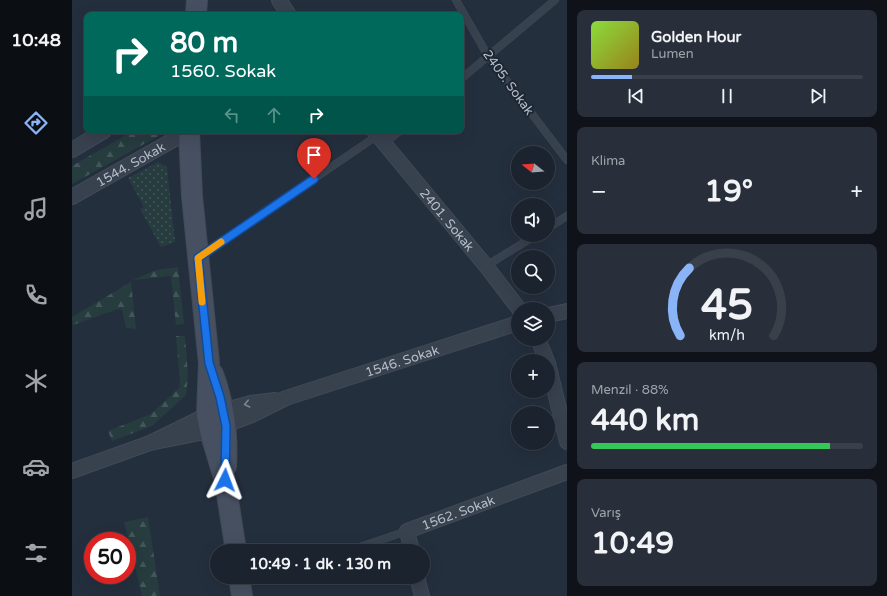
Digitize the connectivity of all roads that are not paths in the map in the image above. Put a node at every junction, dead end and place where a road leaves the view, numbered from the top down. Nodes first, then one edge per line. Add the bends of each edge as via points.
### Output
1 (197, 0) edge
2 (279, 0) edge
3 (456, 0) edge
4 (555, 0) edge
5 (196, 12) edge
6 (287, 12) edge
7 (463, 12) edge
8 (464, 14) edge
9 (488, 56) junction
10 (464, 76) edge
11 (99, 134) edge
12 (183, 134) edge
13 (188, 134) edge
14 (390, 134) edge
15 (379, 137) edge
16 (72, 150) edge
17 (567, 160) edge
18 (72, 197) edge
19 (567, 216) edge
20 (555, 224) edge
21 (525, 242) edge
22 (198, 258) junction
23 (486, 266) junction
24 (514, 302) edge
25 (567, 311) edge
26 (555, 314) edge
27 (511, 325) edge
28 (555, 391) edge
29 (217, 421) junction
30 (567, 442) edge
31 (72, 471) edge
32 (567, 472) edge
33 (408, 531) junction
34 (235, 544) edge
35 (369, 544) edge
36 (411, 544) edge
37 (419, 584) edge
38 (422, 596) edge

1 - 5 main road
2 - 6 street
3 - 7 lane, 2405. Sokak
4 - 9 lane
8 - 9 lane, 2405. Sokak
9 - 10 lane
9 - 17 lane, 2405. Sokak
11 - 16 street
12 - 18 street, 1544. Sokak
13 - 22 main road
14 - 15 lane
15 - 22 lane
15 - 23 street, 2401. Sokak
19 - 20 lane
21 - 23 lane
22 - 29 main road
23 - 24 street, 2401. Sokak
25 - 26 street
27 - 29 street, 1546. Sokak
28 - 30 street
29 - 31 street, 1546. Sokak
29 - 34 main road
32 - 33 street, 1562. Sokak
33 - 35 lane, 1562. Sokak
33 - 36 street
37 - 38 street

